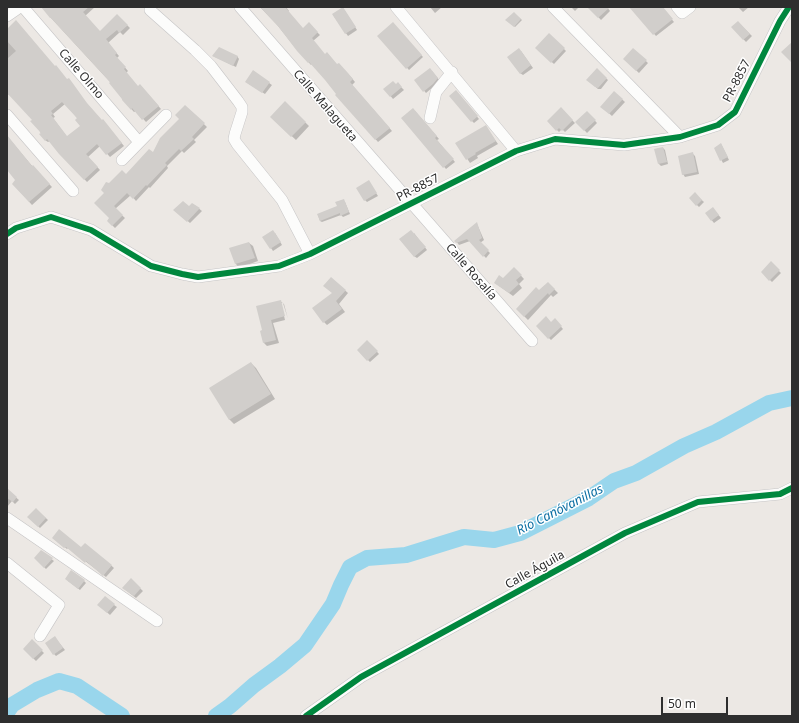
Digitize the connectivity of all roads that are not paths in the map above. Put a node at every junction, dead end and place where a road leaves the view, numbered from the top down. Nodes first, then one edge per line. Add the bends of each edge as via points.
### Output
1 (22, 7) edge
2 (240, 7) edge
3 (396, 7) edge
4 (554, 7) edge
5 (788, 7) edge
6 (150, 10) dead end
7 (7, 16) edge
8 (452, 72) junction
9 (7, 115) edge
10 (166, 115) dead end
11 (430, 118) dead end
12 (680, 137) junction
13 (139, 142) junction
14 (516, 150) junction
15 (122, 160) dead end
16 (73, 191) dead end
17 (411, 204) junction
18 (7, 234) edge
19 (310, 254) junction
20 (532, 341) dead end
21 (792, 488) edge
22 (7, 518) edge
23 (7, 563) edge
24 (157, 621) dead end
25 (40, 636) dead end
26 (306, 716) edge

1 - 7 street
1 - 13 street, Calle Olmo
2 - 17 street, Calle Malagueta
3 - 8 street
4 - 12 street
5 - 12 street, PR-8857 via 735,112 718,126
6 - 19 street via 195,50 242,106 234,138 282,200
8 - 11 street via 436,92
8 - 14 street
9 - 16 street
10 - 13 street
12 - 14 street, PR-8857 via 624,144 555,139
13 - 15 street
14 - 17 street, PR-8857
17 - 19 street, PR-8857
17 - 20 street, Calle Rosalía
18 - 19 street, PR-8857 via 16,228 51,217 91,230 151,266 198,277 279,266
21 - 26 street, Calle Águila via 780,494 698,502 625,533 361,677
22 - 24 street
23 - 25 street via 59,605

